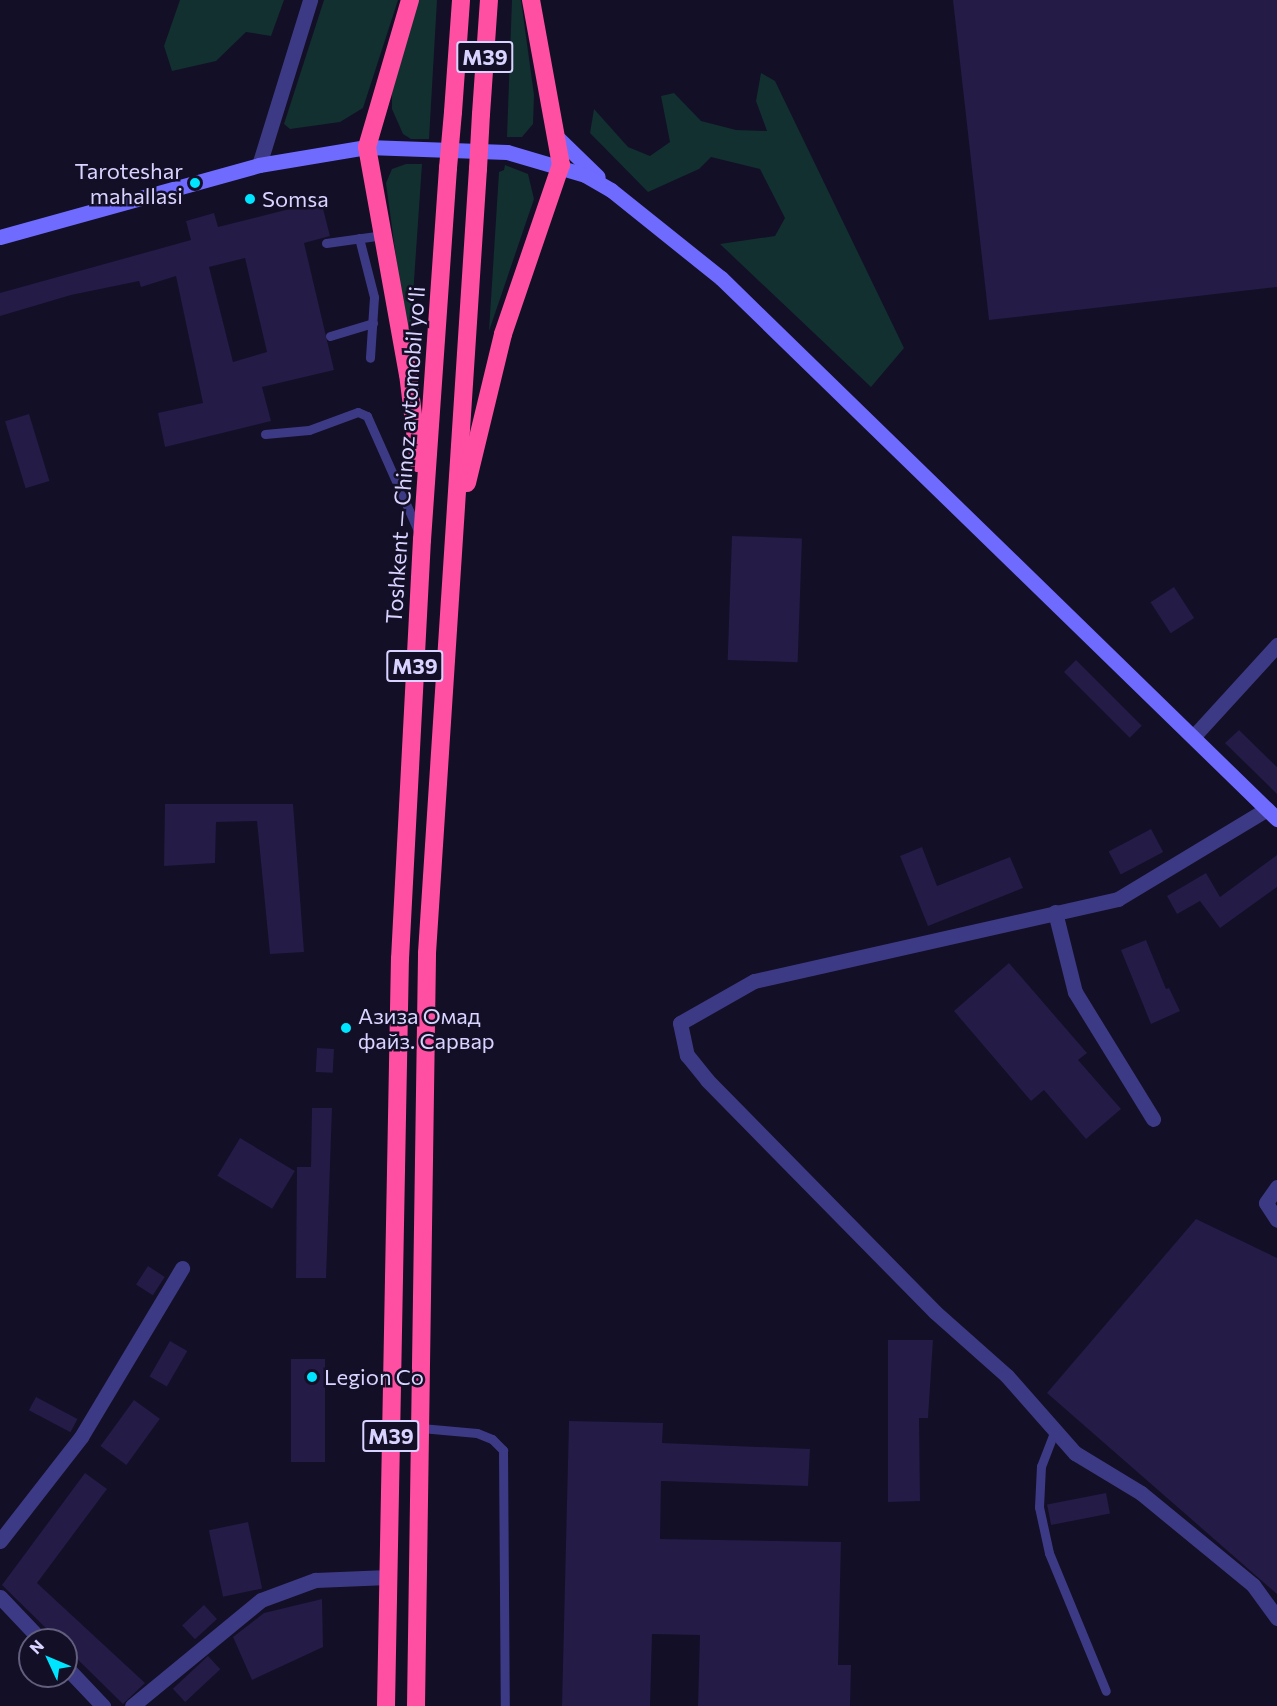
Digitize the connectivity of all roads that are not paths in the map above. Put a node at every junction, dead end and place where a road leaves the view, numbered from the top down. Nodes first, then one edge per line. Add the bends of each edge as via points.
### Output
1 (310, 0) edge
2 (410, 0) edge
3 (461, 0) edge
4 (489, 0) edge
5 (531, 0) edge
6 (559, 139) junction
7 (367, 147) junction
8 (259, 165) junction
9 (561, 165) junction
10 (611, 190) junction
11 (383, 235) junction
12 (0, 237) edge
13 (359, 238) junction
14 (326, 243) dead end
15 (394, 295) junction
16 (374, 297) junction
17 (373, 323) junction
18 (330, 336) dead end
19 (370, 358) dead end
20 (265, 434) dead end
21 (454, 538) junction
22 (422, 540) junction
23 (1277, 645) edge
24 (1193, 737) junction
25 (1272, 814) edge
26 (1055, 912) junction
27 (1153, 1119) dead end
28 (1277, 1186) edge
29 (1277, 1220) edge
30 (182, 1268) dead end
31 (421, 1428) junction
32 (1055, 1430) junction
33 (0, 1540) edge
34 (388, 1577) junction
35 (0, 1597) edge
36 (1277, 1618) edge
37 (30, 1628) edge
38 (78, 1680) edge
39 (1106, 1691) dead end
40 (103, 1706) edge
41 (132, 1706) edge
42 (386, 1706) edge
43 (416, 1706) edge
44 (505, 1706) edge

1 - 8 street
2 - 7 highway
3 - 22 highway, Toshkent — Chinoz avtomobil yoʻli / M39, bridge
4 - 21 highway, M39, bridge
5 - 6 highway
6 - 9 highway
6 - 10 main road
7 - 8 main road
7 - 9 main road via 507,152
7 - 11 highway
8 - 12 main road
9 - 10 main road
9 - 21 highway via 497,356
10 - 24 main road via 721,278
11 - 13 lane
11 - 15 highway
13 - 14 lane
13 - 16 lane
15 - 16 lane
15 - 22 highway via 420,466
16 - 17 lane
17 - 18 lane
17 - 19 lane
20 - 22 lane via 309,430 358,412 368,416
21 - 31 highway, M39 via 428,953
22 - 34 highway, Toshkent — Chinoz avtomobil yoʻli / M39 via 400,959
23 - 24 street
24 - 25 main road
25 - 26 street via 1118,899
26 - 27 street via 1075,992
26 - 32 street via 754,981 680,1023 687,1055 707,1080 935,1312 1007,1376
28 - 29 street via 1266,1203
30 - 33 street via 81,1437
31 - 43 highway, M39
31 - 44 lane via 477,1433 492,1439 503,1450
32 - 36 street via 1075,1453 1140,1493 1253,1585
32 - 39 lane via 1041,1466 1039,1506 1049,1553
34 - 41 street via 315,1580 261,1600
34 - 42 highway, Toshkent — Chinoz avtomobil yoʻli / M39
35 - 37 street
38 - 40 street

